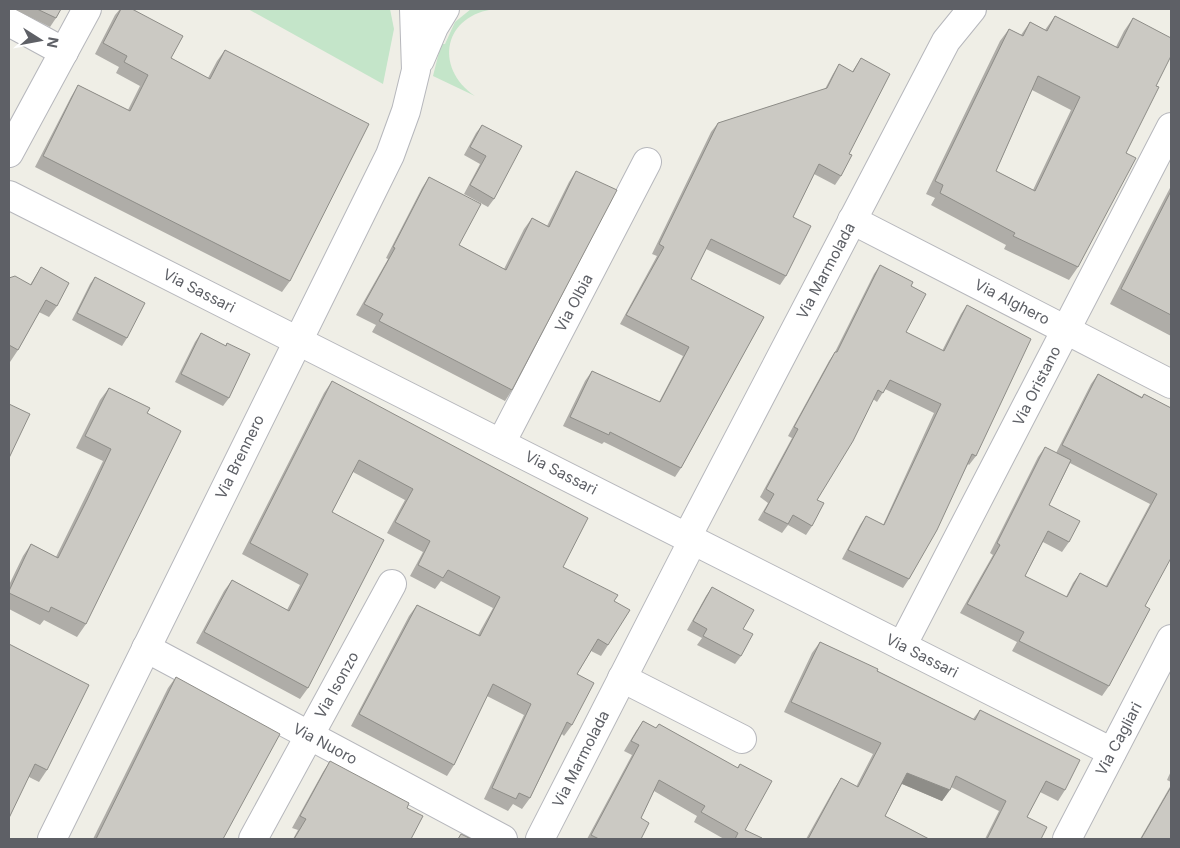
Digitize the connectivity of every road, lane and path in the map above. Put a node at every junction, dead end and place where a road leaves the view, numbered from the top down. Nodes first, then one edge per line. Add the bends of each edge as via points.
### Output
1 (87, 9) edge
2 (414, 9) edge
3 (445, 9) edge
4 (972, 9) edge
5 (9, 22) edge
6 (64, 52) junction
7 (416, 70) junction
8 (1171, 127) edge
9 (9, 153) edge
10 (647, 162) dead end
11 (9, 195) edge
12 (852, 220) junction
13 (1066, 330) junction
14 (297, 341) junction
15 (1171, 384) edge
16 (501, 443) junction
17 (690, 539) junction
18 (392, 584) dead end
19 (1171, 639) edge
20 (902, 646) junction
21 (146, 648) junction
22 (622, 678) junction
23 (309, 736) junction
24 (742, 739) dead end
25 (1112, 752) junction
26 (52, 839) edge
27 (253, 839) edge
28 (503, 839) edge
29 (540, 839) edge
30 (1066, 839) edge

1 - 6 street
2 - 7 street, Via Brennero
3 - 7 street, Via Brennero
4 - 12 street, Via Marmolada via 946,41
5 - 6 street
6 - 9 street
7 - 14 street, Via Brennero via 404,119 390,155
8 - 13 street, Via Oristano
10 - 16 street, Via Olbia
11 - 14 street, Via Sassari
12 - 13 street, Via Alghero
12 - 17 street, Via Marmolada
13 - 15 street, Via Alghero
13 - 20 street, Via Oristano
14 - 16 street, Via Sassari
14 - 21 street, Via Brennero
16 - 17 street, Via Sassari
17 - 20 street, Via Sassari
17 - 22 street, Via Marmolada
18 - 23 street, Via Isonzo
19 - 25 street, Via Cagliari
20 - 25 street, Via Sassari
21 - 23 street, Via Nuoro
21 - 26 street, Via Brennero
22 - 24 street
22 - 29 street, Via Marmolada
23 - 27 street, Via Isonzo
23 - 28 street, Via Nuoro
25 - 30 street, Via Cagliari

